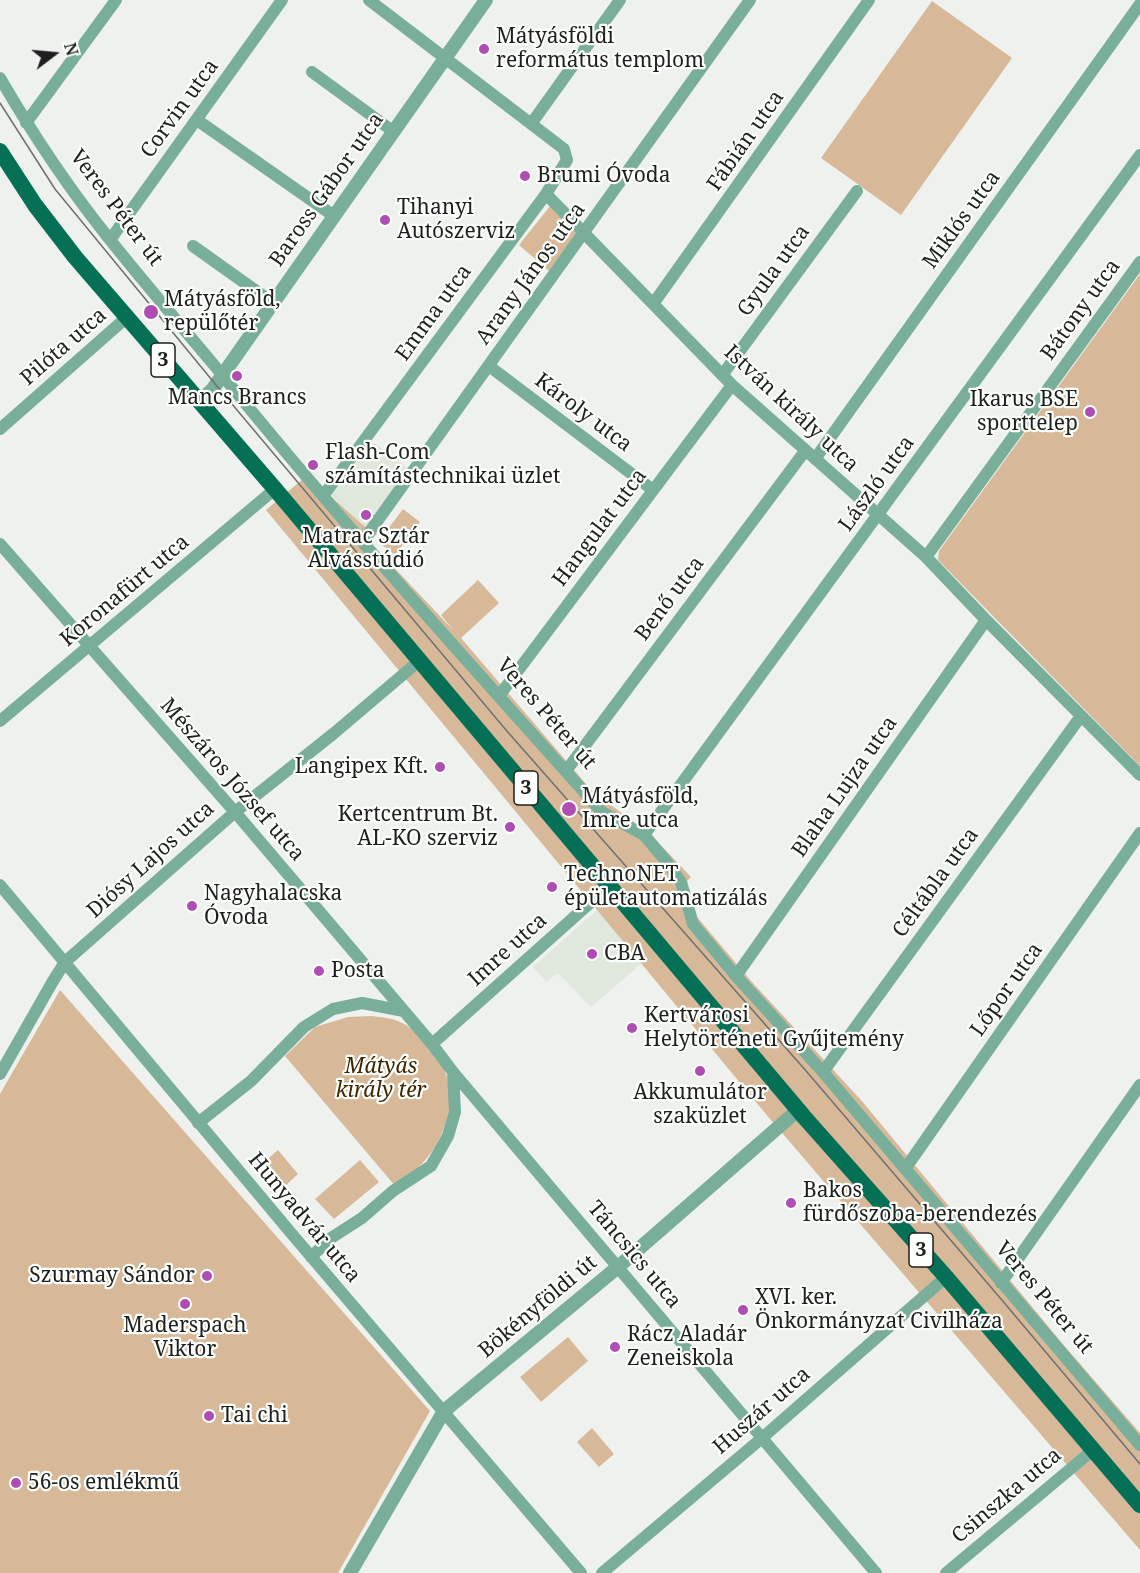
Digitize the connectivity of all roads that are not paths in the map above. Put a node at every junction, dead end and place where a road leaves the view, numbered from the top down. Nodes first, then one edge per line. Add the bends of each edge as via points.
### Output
1 (116, 0) edge
2 (282, 0) edge
3 (369, 0) edge
4 (486, 0) edge
5 (620, 0) edge
6 (750, 0) edge
7 (870, 0) edge
8 (1140, 4) edge
9 (445, 57) junction
10 (312, 72) dead end
11 (0, 78) edge
12 (196, 120) junction
13 (26, 123) junction
14 (531, 124) junction
15 (393, 132) junction
16 (0, 151) edge
17 (1140, 155) edge
18 (857, 191) dead end
19 (546, 194) junction
20 (334, 216) junction
21 (585, 233) junction
22 (110, 240) junction
23 (194, 246) dead end
24 (1140, 262) edge
25 (273, 303) junction
26 (653, 304) junction
27 (126, 318) junction
28 (489, 366) junction
29 (723, 374) junction
30 (222, 376) junction
31 (732, 384) junction
32 (199, 401) junction
33 (0, 429) edge
34 (810, 455) junction
35 (274, 489) junction
36 (653, 490) junction
37 (323, 496) junction
38 (879, 515) junction
39 (363, 541) junction
40 (0, 544) edge
41 (926, 557) junction
42 (986, 620) junction
43 (88, 647) junction
44 (419, 661) junction
45 (499, 696) junction
46 (1081, 716) junction
47 (0, 721) edge
48 (566, 771) junction
49 (1140, 775) edge
50 (235, 812) junction
51 (1140, 833) edge
52 (644, 835) junction
53 (0, 885) edge
54 (609, 886) junction
55 (65, 962) junction
56 (736, 976) junction
57 (404, 1011) junction
58 (432, 1044) junction
59 (453, 1072) junction
60 (823, 1072) junction
61 (0, 1074) edge
62 (1140, 1085) edge
63 (798, 1110) junction
64 (198, 1123) junction
65 (905, 1169) junction
66 (311, 1257) junction
67 (618, 1267) junction
68 (946, 1277) junction
69 (1001, 1283) junction
70 (444, 1411) junction
71 (762, 1438) junction
72 (1140, 1445) edge
73 (1093, 1450) junction
74 (1140, 1505) edge
75 (350, 1573) edge
76 (581, 1573) edge
77 (602, 1573) edge
78 (876, 1573) edge
79 (945, 1573) edge

1 - 13 street
2 - 12 street, Corvin utca
3 - 9 street
4 - 9 street, Baross Gábor utca
5 - 14 street
6 - 21 street, Arany János utca
7 - 26 street, Fábián utca
8 - 34 street, Miklós utca
9 - 14 street
9 - 15 street, Baross Gábor utca
10 - 15 street
11 - 13 street, Veres Péter út
12 - 20 street
12 - 22 street, Corvin utca
13 - 22 street, Veres Péter út
14 - 19 street, Emma utca via 564,149 567,160
15 - 20 street, Baross Gábor utca
16 - 27 main road, 3 via 46,220
17 - 38 street, László utca
18 - 29 street, Gyula utca
19 - 21 street, István király utca
19 - 37 street, Emma utca
20 - 25 street, Baross Gábor utca
21 - 26 street, István király utca
21 - 28 street, Arany János utca
22 - 30 street, Veres Péter út
23 - 25 street
24 - 41 street, Bátony utca
25 - 30 street, Baross Gábor utca
26 - 29 street, István király utca
27 - 32 main road, 3
27 - 33 street, Pilóta utca
28 - 36 street, Károly utca
28 - 39 street, Arany János utca
29 - 31 street, István király utca
30 - 32 street, Baross Gábor utca
30 - 37 street, Veres Péter út
31 - 34 street, István király utca
31 - 36 street, Hangulat utca
32 - 35 main road, 3
34 - 38 street, István király utca
34 - 48 street, Benő utca
35 - 43 street, Koronafürt utca
35 - 44 main road, 3
36 - 45 street, Hangulat utca
37 - 39 street, Veres Péter út
38 - 41 street, István király utca
38 - 52 street, László utca
39 - 45 street, Veres Péter út
40 - 43 street, Mészáros József utca
41 - 42 street, István király utca
42 - 46 street, István király utca
42 - 56 street, Blaha Lujza utca
43 - 47 street, Koronafürt utca
43 - 50 street, Mészáros József utca
44 - 50 street, Diósy Lajos utca
44 - 54 main road, 3
45 - 48 street, Veres Péter út
46 - 49 street, István király utca
46 - 60 street, Céltábla utca
48 - 52 street, Veres Péter út via 602,812
50 - 55 street, Diósy Lajos utca
50 - 57 street, Mészáros József utca
51 - 65 street, Lőpor utca
52 - 56 street, Veres Péter út via 681,882 693,924
53 - 55 street, Hunyadvár utca
54 - 58 street, Imre utca
54 - 63 main road, 3
55 - 61 street, Diósy Lajos utca
55 - 64 street, Hunyadvár utca
56 - 60 street, Veres Péter út
57 - 58 street, Mészáros József utca
57 - 64 street via 362,1003 333,1009 304,1027 251,1082
58 - 59 street, Táncsics utca
59 - 66 street via 454,1112 448,1136 431,1166 331,1238
59 - 67 street, Táncsics utca
60 - 65 street, Veres Péter út
62 - 69 street
63 - 67 street, Bökényföldi út
63 - 68 main road, 3
64 - 66 street, Hunyadvár utca
65 - 69 street, Veres Péter út
66 - 70 street, Hunyadvár utca
67 - 70 street, Bökényföldi út
67 - 71 street, Táncsics utca
68 - 71 street, Huszár utca
68 - 73 main road, 3
69 - 72 street, Veres Péter út
70 - 75 street, Bökényföldi út
70 - 76 street, Hunyadvár utca
71 - 77 street, Huszár utca
71 - 78 street, Táncsics utca
73 - 74 main road, 3
73 - 79 street, Csinszka utca

